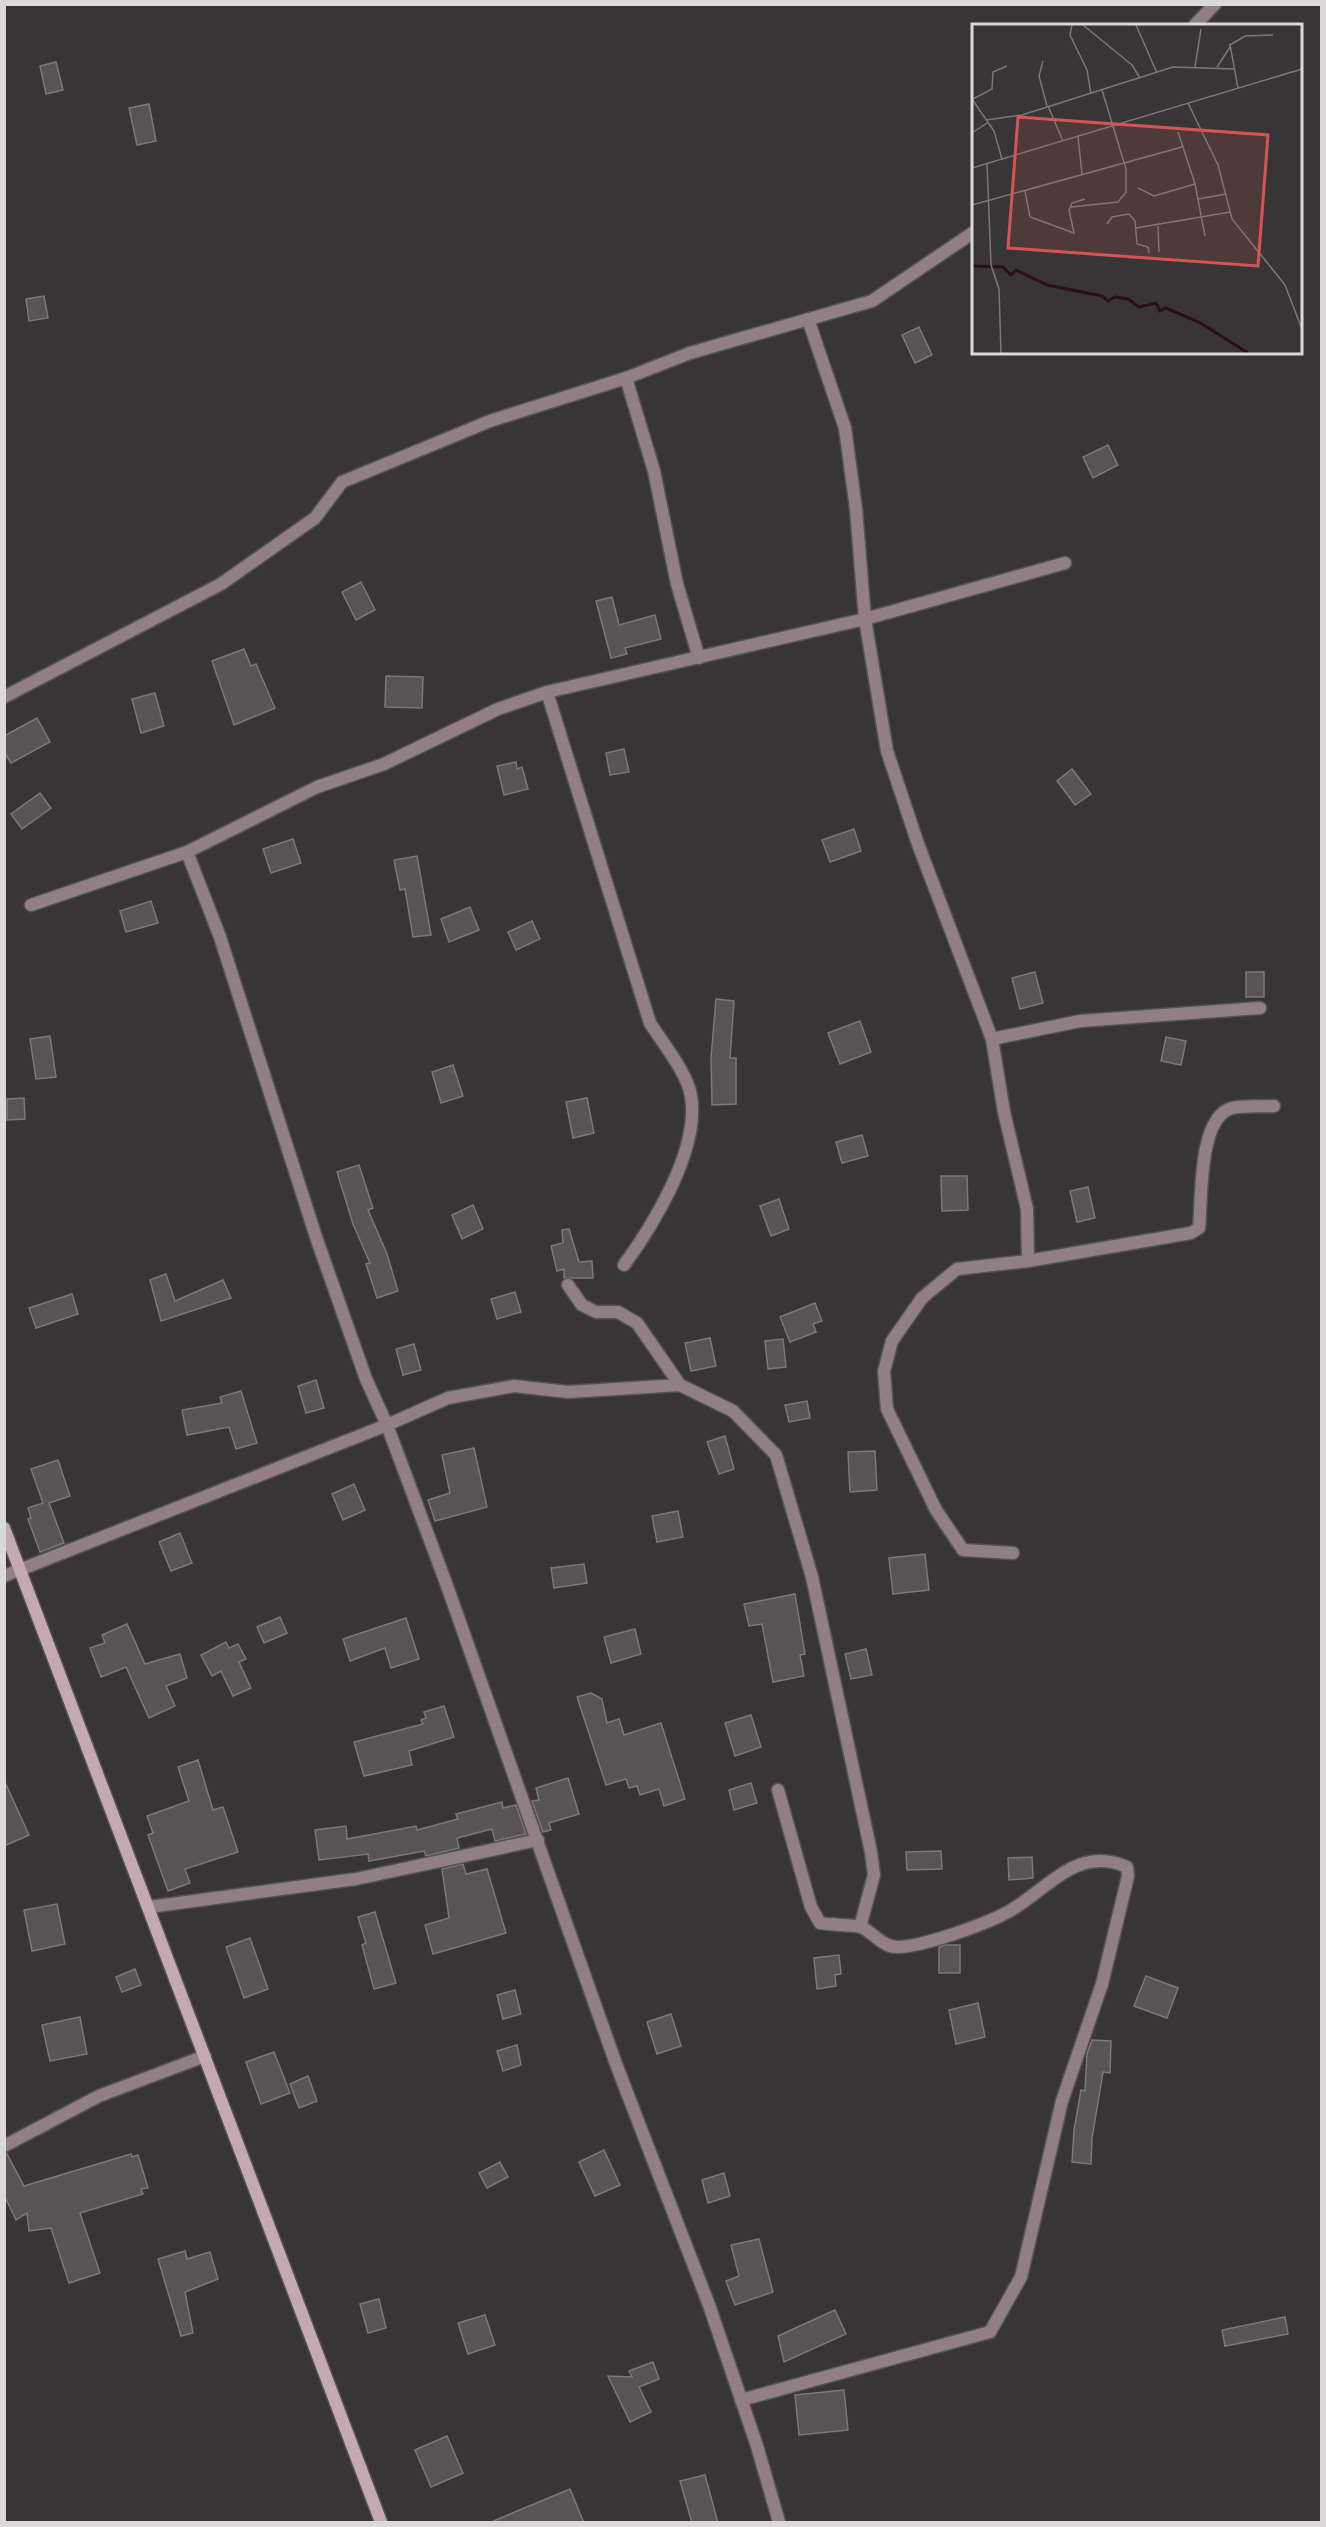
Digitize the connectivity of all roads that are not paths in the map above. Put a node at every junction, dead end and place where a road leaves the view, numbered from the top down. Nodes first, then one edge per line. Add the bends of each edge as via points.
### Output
1 (1215, 4) edge
2 (1196, 24) edge
3 (972, 233) edge
4 (808, 319) junction
5 (626, 378) junction
6 (1065, 563) dead end
7 (865, 619) junction
8 (699, 658) junction
9 (547, 692) junction
10 (4, 697) edge
11 (187, 852) junction
12 (31, 905) dead end
13 (1260, 1008) dead end
14 (992, 1039) junction
15 (1274, 1106) dead end
16 (1028, 1262) junction
17 (624, 1265) dead end
18 (568, 1285) dead end
19 (680, 1385) junction
20 (387, 1425) junction
21 (4, 1528) edge
22 (1013, 1553) dead end
23 (20, 1570) junction
24 (4, 1576) edge
25 (778, 1790) dead end
26 (538, 1840) junction
27 (148, 1907) junction
28 (860, 1927) junction
29 (205, 2056) junction
30 (4, 2146) edge
31 (741, 2400) junction
32 (381, 2523) edge
33 (779, 2523) edge

1 - 2 street
3 - 4 street via 872,301
4 - 5 street via 690,352
4 - 7 street via 845,428
5 - 8 street via 654,471 677,584
5 - 10 street via 490,421 342,482 315,518 221,584
6 - 7 street
7 - 8 street
7 - 14 street via 887,751
8 - 9 street
9 - 11 street via 498,709 384,764 317,788
9 - 17 street via 650,1023 692,1095 690,1125 679,1172 653,1225
11 - 12 street
11 - 20 street via 220,937 316,1237 366,1379
13 - 14 street via 1080,1021
14 - 16 street via 1027,1209
15 - 16 street via 1230,1108 1215,1119 1206,1143 1199,1228 1191,1233
16 - 22 street via 957,1269 922,1298 892,1341 884,1371 887,1409 936,1510 963,1550
18 - 19 street via 582,1305 596,1312 618,1312 637,1323
19 - 20 street via 568,1392 514,1386 479,1390 448,1398
19 - 28 street via 733,1411 776,1455 812,1577 871,1852 874,1875
20 - 23 street
20 - 26 street
21 - 23 main road
23 - 24 street
23 - 27 main road
25 - 28 street via 811,1907 820,1923
26 - 27 street via 356,1879
26 - 31 street via 616,2064 709,2305
27 - 29 main road
28 - 31 street via 894,1947 916,1944 1007,1912 1044,1884 1094,1859 1127,1867 1102,1984 1062,2101 1021,2277 990,2332
29 - 30 street via 99,2096
29 - 32 main road
31 - 33 street

